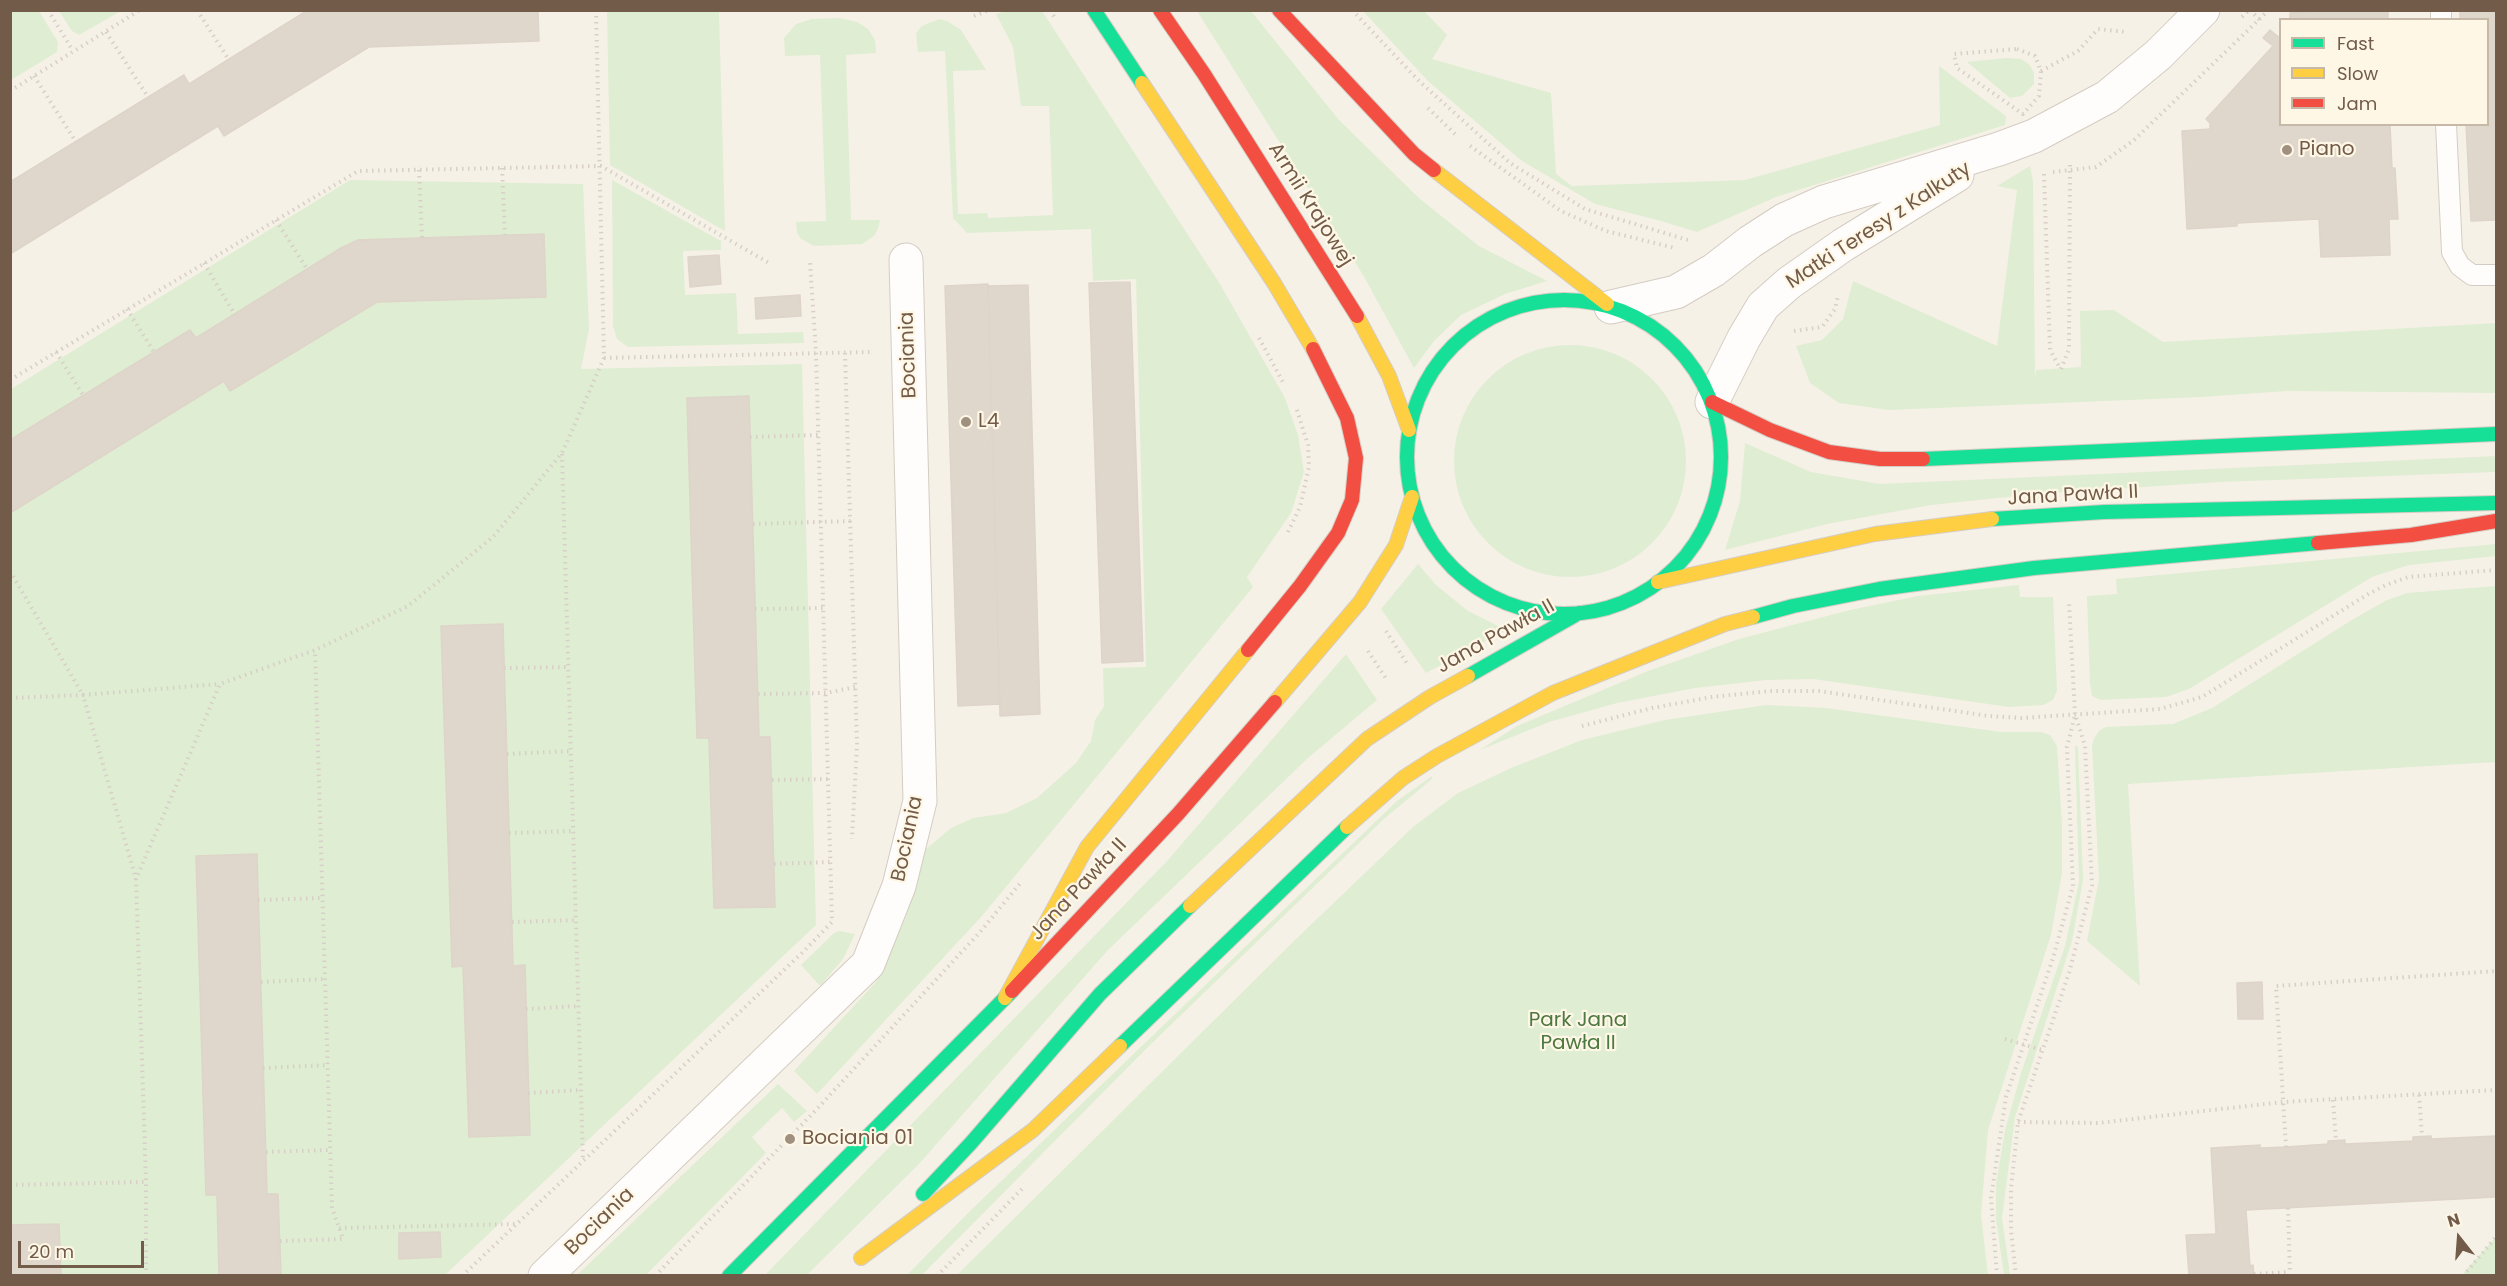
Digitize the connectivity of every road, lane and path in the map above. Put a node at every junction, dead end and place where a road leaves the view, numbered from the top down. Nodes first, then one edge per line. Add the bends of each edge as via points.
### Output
1 (48, 10) edge
2 (140, 10) edge
3 (197, 10) edge
4 (596, 10) edge
5 (989, 10) edge
6 (1050, 10) edge
7 (1094, 10) edge
8 (1160, 10) edge
9 (1278, 10) edge
10 (1352, 10) edge
11 (2203, 10) edge
12 (2250, 10) edge
13 (2269, 10) edge
14 (974, 16) dead end
15 (1056, 20) dead end
16 (2260, 20) junction
17 (2098, 29) dead end
18 (106, 32) junction
19 (73, 51) junction
20 (229, 60) dead end
21 (2042, 70) junction
22 (34, 76) junction
23 (10, 91) edge
24 (1994, 94) dead end
25 (148, 97) dead end
26 (1420, 101) dead end
27 (2023, 114) dead end
28 (2446, 126) edge
29 (1459, 137) dead end
30 (76, 142) dead end
31 (1467, 144) dead end
32 (1999, 149) junction
33 (2072, 157) dead end
34 (601, 166) junction
35 (502, 168) junction
36 (419, 170) junction
37 (2069, 171) junction
38 (276, 220) junction
39 (505, 236) dead end
40 (422, 238) dead end
41 (1696, 244) dead end
42 (1677, 249) dead end
43 (906, 260) dead end
44 (810, 262) dead end
45 (204, 263) junction
46 (771, 264) dead end
47 (307, 269) dead end
48 (2496, 275) edge
49 (1611, 307) junction
50 (127, 309) junction
51 (235, 315) dead end
52 (1255, 332) dead end
53 (56, 352) junction
54 (154, 352) dead end
55 (909, 352) junction
56 (816, 353) junction
57 (845, 353) junction
58 (604, 358) junction
59 (10, 380) edge
60 (1286, 387) dead end
61 (83, 395) dead end
62 (1294, 402) dead end
63 (1712, 402) junction
64 (1408, 429) junction
65 (2496, 434) edge
66 (818, 435) junction
67 (750, 437) dead end
68 (562, 453) junction
69 (1412, 497) junction
70 (2496, 503) edge
71 (851, 521) junction
72 (2496, 521) edge
73 (821, 522) junction
74 (753, 524) dead end
75 (2496, 570) edge
76 (10, 571) edge
77 (1658, 582) junction
78 (1300, 586) junction
79 (2069, 596) dead end
80 (1360, 602) junction
81 (823, 608) junction
82 (755, 609) dead end
83 (1579, 613) junction
84 (1344, 621) junction
85 (315, 650) junction
86 (569, 666) junction
87 (504, 668) dead end
88 (220, 684) junction
89 (855, 687) junction
90 (826, 693) junction
91 (758, 694) dead end
92 (83, 695) junction
93 (1430, 697) junction
94 (10, 698) edge
95 (1407, 712) junction
96 (2075, 714) junction
97 (1580, 727) dead end
98 (571, 751) junction
99 (507, 754) dead end
100 (828, 779) junction
101 (772, 780) dead end
102 (574, 831) junction
103 (509, 833) dead end
104 (852, 838) dead end
105 (830, 862) junction
106 (774, 864) dead end
107 (1026, 876) dead end
108 (136, 879) junction
109 (323, 898) junction
110 (258, 900) dead end
111 (576, 920) junction
112 (512, 922) dead end
113 (2496, 971) edge
114 (325, 979) junction
115 (261, 982) dead end
116 (1005, 998) junction
117 (578, 1006) junction
118 (526, 1009) dead end
119 (2005, 1039) dead end
120 (2023, 1044) junction
121 (2043, 1050) junction
122 (328, 1065) junction
123 (263, 1068) dead end
124 (581, 1090) junction
125 (2496, 1090) edge
126 (528, 1093) dead end
127 (2419, 1095) junction
128 (2333, 1100) junction
129 (2283, 1102) junction
130 (2018, 1122) junction
131 (2422, 1136) dead end
132 (2336, 1141) dead end
133 (2286, 1147) dead end
134 (330, 1150) junction
135 (266, 1152) dead end
136 (583, 1161) junction
137 (146, 1182) junction
138 (10, 1185) edge
139 (2288, 1208) dead end
140 (516, 1224) junction
141 (339, 1228) junction
142 (2496, 1237) edge
143 (280, 1241) dead end
144 (861, 1258) junction
145 (850, 1270) dead end
146 (2254, 1274) edge
147 (2290, 1274) edge
148 (146, 1275) edge
149 (462, 1275) edge
150 (545, 1275) edge
151 (655, 1275) edge
152 (729, 1275) edge
153 (1996, 1275) edge
154 (2016, 1275) edge
155 (2463, 1275) edge

1 - 19 path
2 - 18 path
3 - 20 path
4 - 34 path
5 - 14 path
6 - 15 path
7 - 78 main road via 1274,283 1311,345 1347,418 1356,458 1352,500 1338,533
8 - 64 main road, Armii Krajowej via 1363,325 1389,376
9 - 49 main road via 1414,154
10 - 41 path via 1419,81 1510,163 1585,209
11 - 32 street, Matki Teresy z Kalkuty via 2158,56 2107,97 2034,136
12 - 16 path
13 - 16 path
16 - 37 path via 2133,141 2096,167
17 - 21 path via 2078,51
18 - 19 path
18 - 25 path
19 - 22 path
21 - 24 path via 2035,56 2018,49 1954,54 1957,68
21 - 27 path via 2038,96
22 - 23 path
22 - 30 path
26 - 29 path
28 - 48 lane via 2452,252 2460,266 2472,275
31 - 42 path via 1561,211 1606,231
32 - 49 street, Matki Teresy z Kalkuty via 1824,202 1784,220 1676,292
32 - 63 street, Matki Teresy z Kalkuty via 1789,283 1763,306
33 - 37 path
34 - 35 path
34 - 46 path
34 - 58 path
35 - 36 path
35 - 39 path
36 - 38 path via 358,171
36 - 40 path
37 - 37 path via 2069,349 2061,369 2050,350 2043,172
38 - 45 path
38 - 47 path
43 - 55 street, Bociania
44 - 56 path
45 - 50 path
45 - 51 path
49 - 63 main road via 1665,336 1693,366
49 - 64 main road via 1590,302 1545,301 1523,304 1482,322 1434,368
50 - 53 path
50 - 54 path
52 - 60 path
53 - 59 path
53 - 61 path
55 - 57 path
55 - 150 street, Bociania via 920,801 898,886 873,953 868,964
56 - 57 path
56 - 58 path
56 - 66 path
57 - 71 path
58 - 68 path
62 - 78 path via 1308,445 1309,467 1300,507 1282,542 1279,567
63 - 65 main road via 1829,452 1880,459
63 - 77 main road via 1721,451 1715,501 1693,547
64 - 69 main road
66 - 67 path
66 - 73 path
68 - 85 path via 493,537 408,606
68 - 86 path
69 - 80 main road, Jana Pawła II via 1396,545
69 - 83 main road via 1435,547 1474,585 1524,609 1551,614
70 - 77 main road, Jana Pawła II via 2104,512 1969,521 1875,534
71 - 73 path
71 - 89 path
72 - 144 main road via 2410,535 2034,568 1879,589 1725,624 1553,693 1444,751 1403,778 1033,1130
73 - 74 path
73 - 81 path
75 - 96 path via 2408,577 2386,585 2202,697 2160,709
76 - 92 path
77 - 83 main road via 1621,603
78 - 116 main road via 1087,847
79 - 96 path
80 - 84 main road, Jana Pawła II
80 - 93 path via 1374,613
81 - 82 path
81 - 90 path
83 - 93 main road, Jana Pawła II
84 - 95 path via 1356,633
84 - 116 main road, Jana Pawła II via 1178,813
85 - 88 path
85 - 109 path
86 - 87 path
86 - 98 path
88 - 92 path
88 - 108 path
89 - 90 path
89 - 104 path via 857,744
90 - 91 path
90 - 100 path
92 - 94 path
92 - 108 path
93 - 95 main road, Jana Pawła II
95 - 144 main road, Jana Pawła II via 1367,739 1334,769 1100,994 971,1143
96 - 97 path via 1989,716 1819,691 1770,691 1672,704
96 - 120 path via 2067,747 2073,886 2054,958
96 - 121 path via 2085,746 2092,885 2069,973
98 - 99 path
98 - 102 path
100 - 101 path
100 - 105 path
102 - 103 path
102 - 111 path
105 - 106 path
105 - 136 path via 832,922
107 - 151 path via 981,932 824,1102
108 - 137 path
109 - 110 path
109 - 114 path
111 - 112 path
111 - 117 path
113 - 129 path via 2276,986
114 - 115 path
114 - 122 path
116 - 152 main road, Jana Pawła II
117 - 118 path
117 - 124 path
119 - 120 path
120 - 121 path
120 - 153 path via 2006,1097 1991,1198
121 - 130 path
122 - 123 path
122 - 134 path
124 - 126 path
124 - 136 path
125 - 127 path
127 - 128 path
127 - 131 path
128 - 129 path
128 - 132 path
129 - 130 path via 2098,1123
129 - 133 path
130 - 154 path via 2011,1190
134 - 135 path
134 - 141 path via 332,1208
136 - 140 path
137 - 138 path
137 - 148 path
139 - 147 path
140 - 141 path
140 - 149 path
141 - 143 path via 343,1239
142 - 155 path
144 - 145 main road, Jana Pawła II
146 - 147 path

